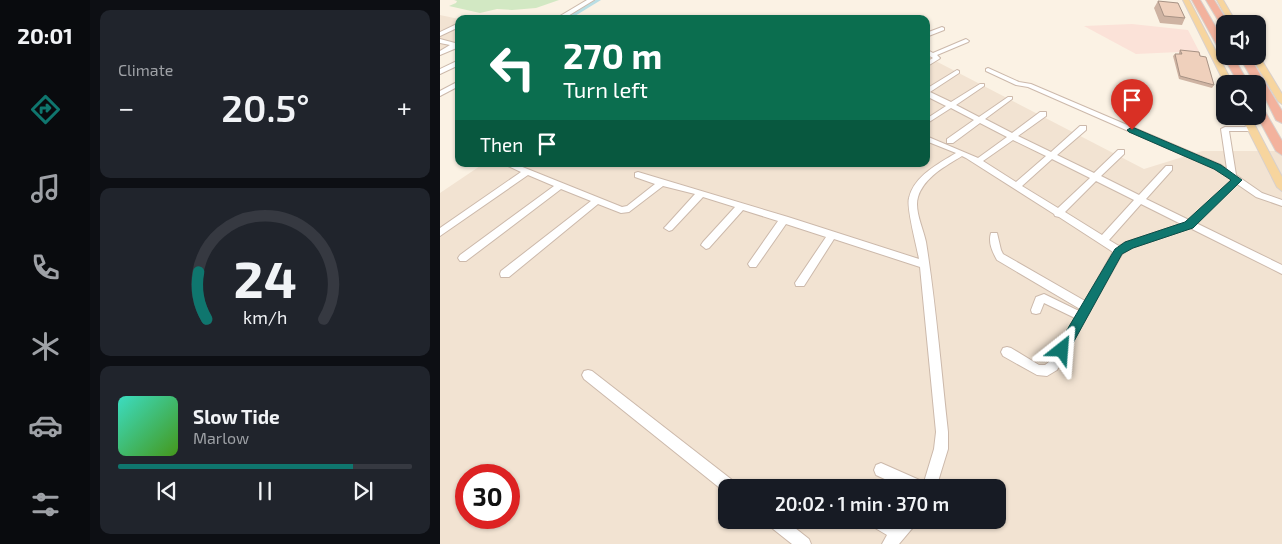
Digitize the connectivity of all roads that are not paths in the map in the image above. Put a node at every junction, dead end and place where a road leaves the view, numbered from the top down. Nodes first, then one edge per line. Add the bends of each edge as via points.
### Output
1 (591, 0) edge
2 (601, 0) edge
3 (1186, 0) edge
4 (1192, 0) edge
5 (1196, 0) edge
6 (1210, 0) edge
7 (1214, 0) edge
8 (1220, 0) edge
9 (565, 15) edge
10 (575, 15) edge
11 (1219, 15) edge
12 (1221, 15) edge
13 (1229, 15) edge
14 (1209, 23) junction
15 (455, 27) edge
16 (942, 29) dead end
17 (440, 34) edge
18 (930, 34) edge
19 (1216, 35) edge
20 (440, 41) edge
21 (966, 41) dead end
22 (455, 44) edge
23 (455, 46) edge
24 (440, 53) edge
25 (930, 53) edge
26 (933, 55) junction
27 (930, 63) edge
28 (455, 64) edge
29 (1249, 65) edge
30 (1260, 65) edge
31 (988, 70) dead end
32 (440, 72) edge
33 (957, 72) dead end
34 (1224, 75) edge
35 (455, 78) edge
36 (455, 85) edge
37 (982, 85) dead end
38 (440, 86) edge
39 (930, 89) edge
40 (440, 94) edge
41 (930, 94) edge
42 (1010, 98) dead end
43 (1282, 101) edge
44 (952, 105) junction
45 (1043, 114) dead end
46 (930, 119) edge
47 (979, 120) junction
48 (1282, 120) edge
49 (1266, 122) edge
50 (1250, 125) edge
51 (1083, 128) dead end
52 (1252, 129) junction
53 (1013, 136) junction
54 (930, 140) edge
55 (950, 141) dead end
56 (1282, 151) edge
57 (1121, 152) dead end
58 (962, 153) junction
59 (1052, 155) junction
60 (982, 159) dead end
61 (515, 167) edge
62 (1169, 168) dead end
63 (527, 172) junction
64 (638, 176) dead end
65 (1094, 178) junction
66 (1234, 178) junction
67 (661, 183) junction
68 (561, 186) junction
69 (1016, 186) junction
70 (1282, 187) edge
71 (700, 193) junction
72 (598, 200) junction
73 (1140, 200) junction
74 (1282, 203) edge
75 (741, 206) junction
76 (1058, 214) junction
77 (785, 220) junction
78 (1189, 225) junction
79 (669, 228) dead end
80 (440, 233) edge
81 (832, 235) junction
82 (994, 235) dead end
83 (1102, 241) junction
84 (706, 245) dead end
85 (1118, 252) junction
86 (463, 258) dead end
87 (753, 264) dead end
88 (924, 265) junction
89 (1282, 270) edge
90 (504, 274) dead end
91 (800, 283) dead end
92 (1036, 310) dead end
93 (1083, 312) junction
94 (1007, 352) dead end
95 (588, 375) dead end
96 (881, 470) dead end
97 (721, 479) edge
98 (901, 479) edge
99 (932, 479) edge
100 (785, 529) edge
101 (884, 529) edge
102 (902, 529) edge
103 (894, 539) edge
104 (804, 544) edge

1 - 9 street
2 - 10 street
3 - 34 main road
4 - 14 highway
5 - 14 highway
6 - 11 highway
7 - 12 highway
8 - 13 main road
14 - 19 highway
15 - 17 street
16 - 18 street
20 - 22 street
21 - 26 street
23 - 24 street
25 - 26 street
26 - 27 street via 936,60
28 - 32 street
29 - 48 highway
30 - 43 main road
31 - 66 street via 1218,167
33 - 39 street
35 - 38 street
36 - 40 street
37 - 44 street
41 - 44 street
42 - 47 street
44 - 46 street
44 - 47 street
45 - 53 street
47 - 53 street
47 - 55 street
49 - 56 highway
50 - 52 main road
51 - 59 street
52 - 66 street via 1226,129
52 - 70 main road
53 - 59 street
53 - 60 street
54 - 58 street
57 - 65 street
58 - 69 street
58 - 88 street via 926,177 912,200
59 - 65 street
59 - 69 street
61 - 63 street
62 - 73 street
63 - 68 street
63 - 80 street
64 - 67 street
65 - 73 street
65 - 76 street
66 - 74 street via 1259,195
66 - 78 street
67 - 71 street
67 - 72 street via 629,209 622,210
68 - 72 street
68 - 86 street
69 - 76 street
71 - 75 street
71 - 79 street
72 - 90 street
73 - 78 street
73 - 83 street
75 - 77 street
75 - 84 street
76 - 83 street
77 - 81 street
77 - 87 street
78 - 85 street via 1129,245
78 - 89 street
81 - 88 street
81 - 91 street
82 - 93 street via 1000,257
83 - 85 street
85 - 93 street
88 - 99 street via 942,432 941,449
92 - 93 street via 1044,298
93 - 94 street via 1053,366 1047,371 1037,370
95 - 97 street
96 - 98 street
100 - 104 street
101 - 103 street
102 - 103 street

